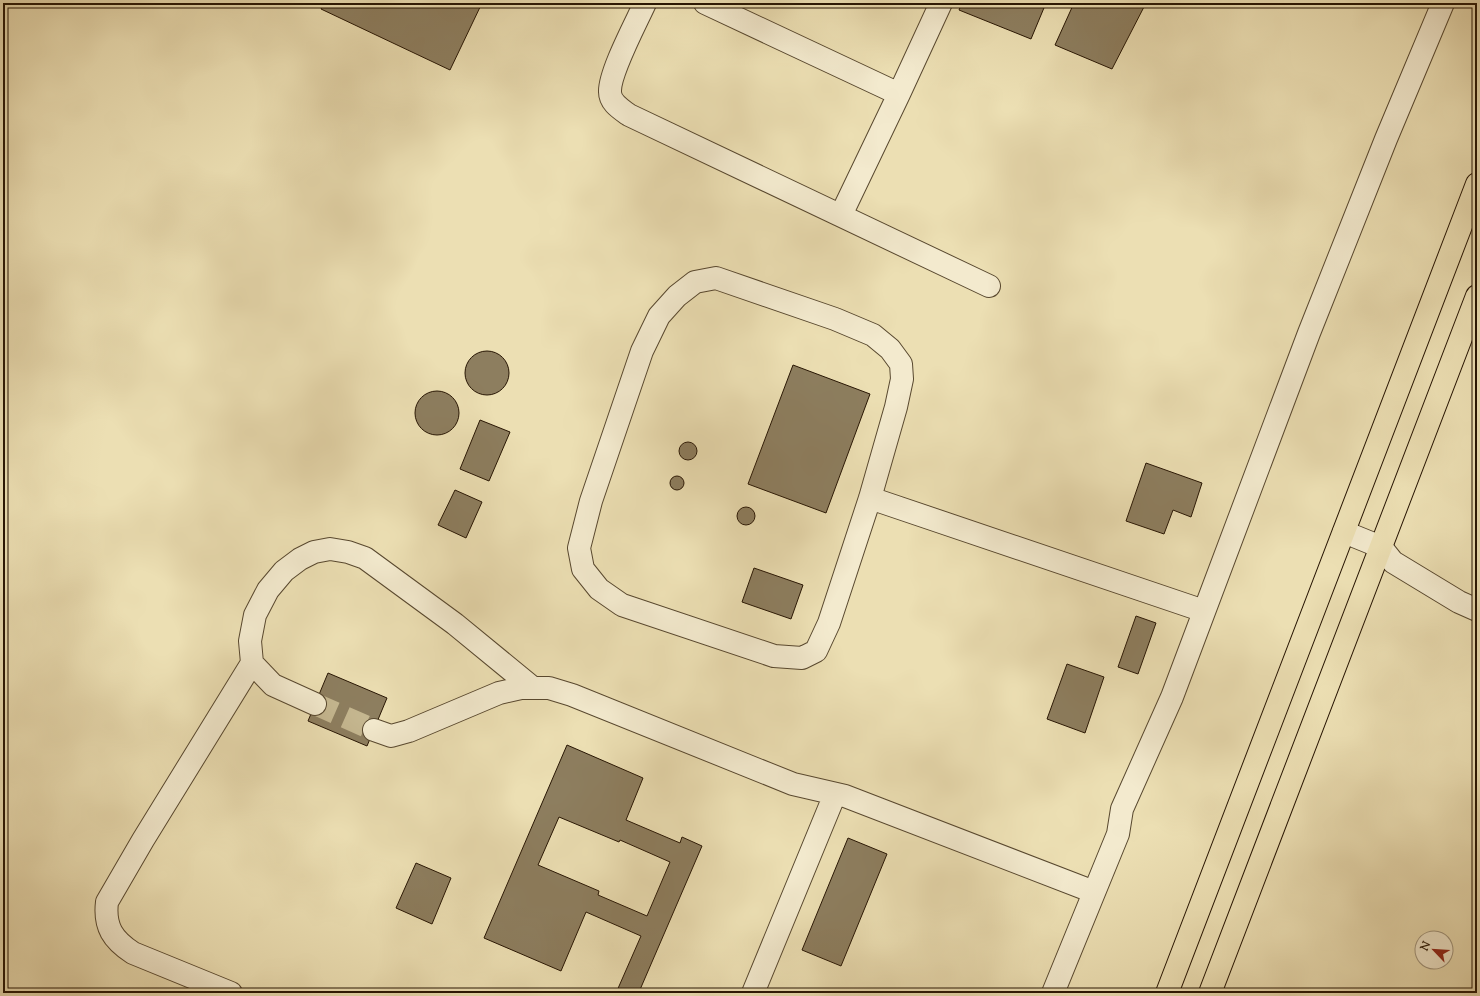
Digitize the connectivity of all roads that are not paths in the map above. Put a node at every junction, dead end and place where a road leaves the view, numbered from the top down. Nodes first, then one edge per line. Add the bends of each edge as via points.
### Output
1 (644, 3) edge
2 (706, 3) edge
3 (941, 3) edge
4 (1443, 3) edge
5 (899, 94) junction
6 (1477, 184) edge
7 (841, 215) junction
8 (989, 286) dead end
9 (1477, 296) edge
10 (870, 498) junction
11 (1344, 532) junction
12 (1381, 547) junction
13 (1477, 610) edge
14 (1204, 611) junction
15 (252, 663) junction
16 (533, 688) junction
17 (315, 704) tunnel mouth
18 (374, 730) tunnel mouth
19 (835, 794) junction
20 (1094, 892) junction
21 (231, 993) edge
22 (753, 993) edge
23 (1054, 993) edge
24 (1167, 993) edge
25 (1210, 993) edge

1 - 7 street via 614,73 610,93 615,105 629,115
2 - 5 street
3 - 5 street
4 - 14 street via 1309,333
5 - 7 street
6 - 11 main road
7 - 8 street
9 - 12 main road
10 - 10 street via 902,379 900,364 890,348 873,335 835,319 716,278 695,282 677,296 659,316 642,350 591,501 579,548 583,569 599,589 622,605 774,656 802,658 816,651 829,623
10 - 14 street
11 - 12 street
11 - 24 main road
12 - 13 street via 1393,562
12 - 25 main road
14 - 20 street via 1172,697 1122,809 1118,834
15 - 16 street via 250,642 255,614 268,590 284,571 300,558 330,549 365,558 455,624
15 - 17 street via 273,685
15 - 21 street via 143,840 107,902 106,913 111,935 133,953
16 - 18 street via 499,693 409,731 391,736
16 - 19 street via 549,688 572,695 793,784
19 - 20 street
19 - 22 street
20 - 23 street

